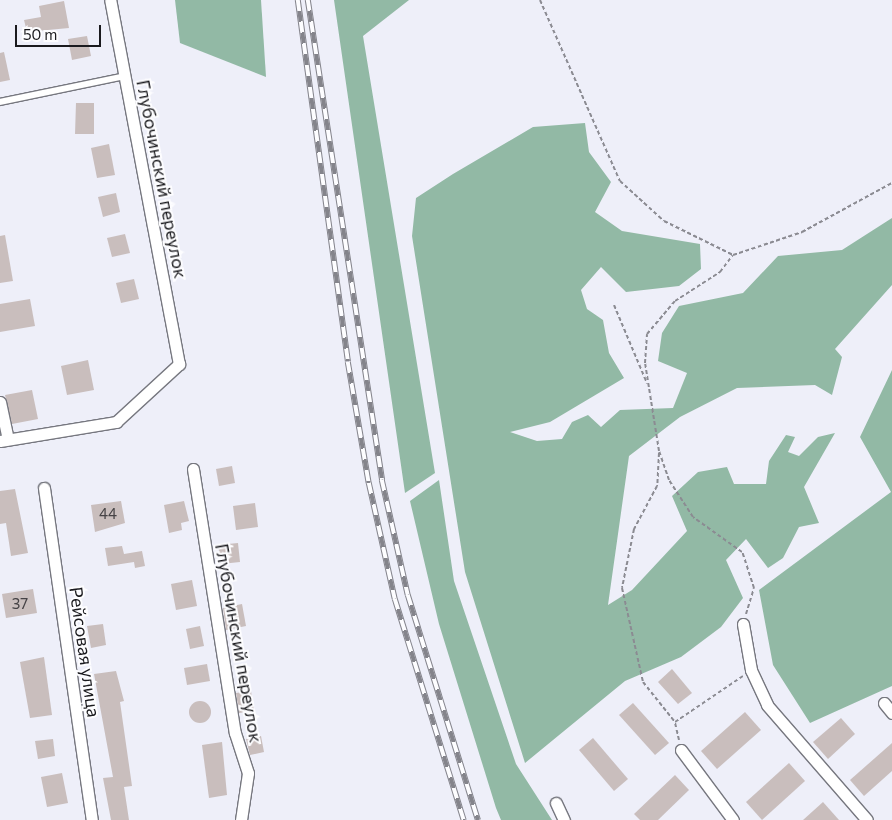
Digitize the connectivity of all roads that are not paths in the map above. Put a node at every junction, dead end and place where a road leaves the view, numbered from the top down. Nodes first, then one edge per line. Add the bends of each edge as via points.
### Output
1 (110, 0) edge
2 (124, 76) junction
3 (0, 102) edge
4 (0, 402) edge
5 (4, 440) edge
6 (193, 469) dead end
7 (44, 488) dead end
8 (743, 624) road end
9 (884, 703) dead end
10 (892, 713) edge
11 (681, 750) road end
12 (556, 803) dead end
13 (92, 820) edge
14 (242, 820) edge
15 (564, 820) edge
16 (733, 820) edge
17 (866, 820) edge

1 - 2 street, Глубочинский переулок
2 - 3 lane
2 - 5 street, Глубочинский переулок via 179,364 116,422
4 - 5 street
6 - 14 street, Глубочинский переулок via 235,733 248,772
7 - 13 street, Рейсовая улица
8 - 17 street via 751,670 767,705
9 - 10 street
11 - 16 street
12 - 15 street

